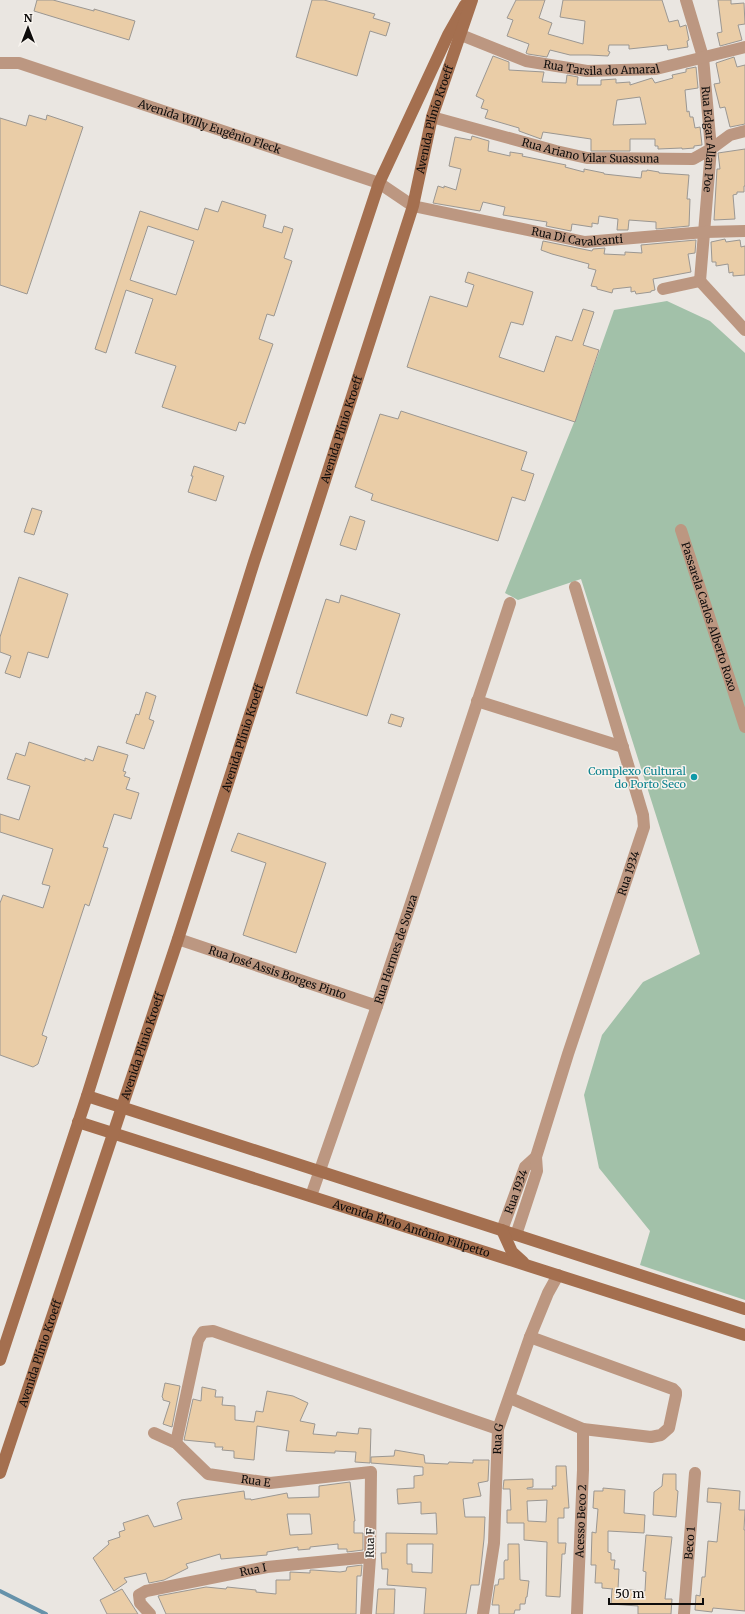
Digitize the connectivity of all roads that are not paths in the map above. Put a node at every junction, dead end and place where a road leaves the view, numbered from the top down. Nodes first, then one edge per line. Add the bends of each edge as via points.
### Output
1 (467, 0) edge
2 (472, 0) edge
3 (686, 0) edge
4 (461, 35) junction
5 (745, 47) edge
6 (703, 57) junction
7 (0, 63) edge
8 (432, 117) junction
9 (745, 131) edge
10 (711, 150) junction
11 (379, 183) junction
12 (413, 206) junction
13 (745, 231) edge
14 (705, 232) junction
15 (700, 281) junction
16 (663, 288) dead end
17 (745, 330) edge
18 (681, 530) dead end
19 (575, 587) dead end
20 (510, 603) dead end
21 (477, 701) junction
22 (745, 727) edge
23 (623, 747) junction
24 (178, 939) junction
25 (377, 1006) junction
26 (86, 1096) junction
27 (122, 1107) junction
28 (78, 1122) junction
29 (113, 1133) junction
30 (536, 1157) junction
31 (320, 1171) junction
32 (311, 1196) junction
33 (502, 1230) junction
34 (516, 1235) junction
35 (507, 1243) junction
36 (478, 1250) junction
37 (527, 1266) junction
38 (558, 1276) junction
39 (745, 1309) edge
40 (745, 1335) edge
41 (530, 1337) junction
42 (0, 1360) edge
43 (510, 1398) junction
44 (498, 1429) junction
45 (583, 1429) junction
46 (154, 1433) dead end
47 (176, 1443) junction
48 (371, 1472) joint
49 (0, 1473) edge
50 (695, 1473) dead end
51 (370, 1557) junction
52 (150, 1614) edge
53 (366, 1614) edge
54 (483, 1614) edge
55 (578, 1614) edge
56 (684, 1614) edge

1 - 11 main road, Avenida Plínio Kroeff
2 - 4 main road, Avenida Plínio Kroeff
3 - 6 street, Rua Edgar Allan Poe
4 - 6 street, Rua Tarsila do Amaral via 526,61 587,71 656,69
4 - 8 main road, Avenida Plínio Kroeff
5 - 6 street, Rua Tarsila do Amaral
6 - 10 street, Rua Edgar Allan Poe
7 - 11 street, Avenida Willy Eugênio Fleck via 18,63
8 - 10 street, Rua Ariano Vilar Suassuna via 587,158 693,159
8 - 12 main road, Avenida Plínio Kroeff
9 - 10 street, Rua Ariano Vilar Suassuna via 730,135
10 - 14 street, Rua Edgar Allan Poe
11 - 12 street, Avenida Willy Eugênio Fleck
11 - 26 main road, Avenida Plínio Kroeff via 254,562
12 - 14 street, Rua Di Cavalcanti via 585,242
12 - 24 main road, Avenida Plínio Kroeff
13 - 14 street, Rua Di Cavalcanti
14 - 15 street, Rua Edgar Allan Poe
15 - 16 street
15 - 17 street
18 - 22 street, Passarela Carlos Alberto Roxo
19 - 23 street, Rua 1934
20 - 21 street, Rua Hermes de Souza
21 - 23 street
21 - 25 street, Rua Hermes de Souza
23 - 30 street, Rua 1934 via 645,821 644,827
24 - 25 street, Rua José Assis Borges Pinto
24 - 27 main road, Avenida Plínio Kroeff
25 - 31 street, Rua Hermes de Souza
26 - 27 main road
26 - 28 main road, Avenida Plínio Kroeff
27 - 29 main road, Avenida Plínio Kroeff
27 - 31 main road
28 - 29 main road, Avenida Élvio Antônio Filipetto
28 - 42 main road, Avenida Plínio Kroeff
29 - 32 main road, Avenida Élvio Antônio Filipetto
29 - 49 main road, Avenida Plínio Kroeff
30 - 33 street, Rua 1934 via 524,1167
30 - 34 street, Rua 1934 via 537,1171
31 - 32 street, Rua Hermes de Souza
31 - 33 main road
32 - 36 main road, Avenida Élvio Antônio Filipetto
33 - 34 main road
33 - 35 main road
34 - 35 main road
34 - 39 main road
35 - 36 main road via 496,1248
35 - 37 main road via 517,1259
36 - 37 main road, Avenida Élvio Antônio Filipetto
37 - 38 main road, Avenida Élvio Antônio Filipetto
38 - 40 main road, Avenida Élvio Antônio Filipetto
38 - 41 street, Rua G
41 - 43 street, Rua G
41 - 45 street via 676,1392 668,1428 661,1435 651,1437
43 - 44 street, Rua G
43 - 45 street
44 - 47 street via 213,1331 203,1332 198,1340
44 - 54 street, Rua G via 494,1543
45 - 55 street, Acesso Beco 2
46 - 47 street, Rua E
47 - 48 street, Rua E via 208,1474 270,1483
48 - 51 street, Rua F
50 - 56 street, Beco 1
51 - 52 street, Rua I via 267,1567 146,1591 139,1595 140,1603
51 - 53 street, Rua F

